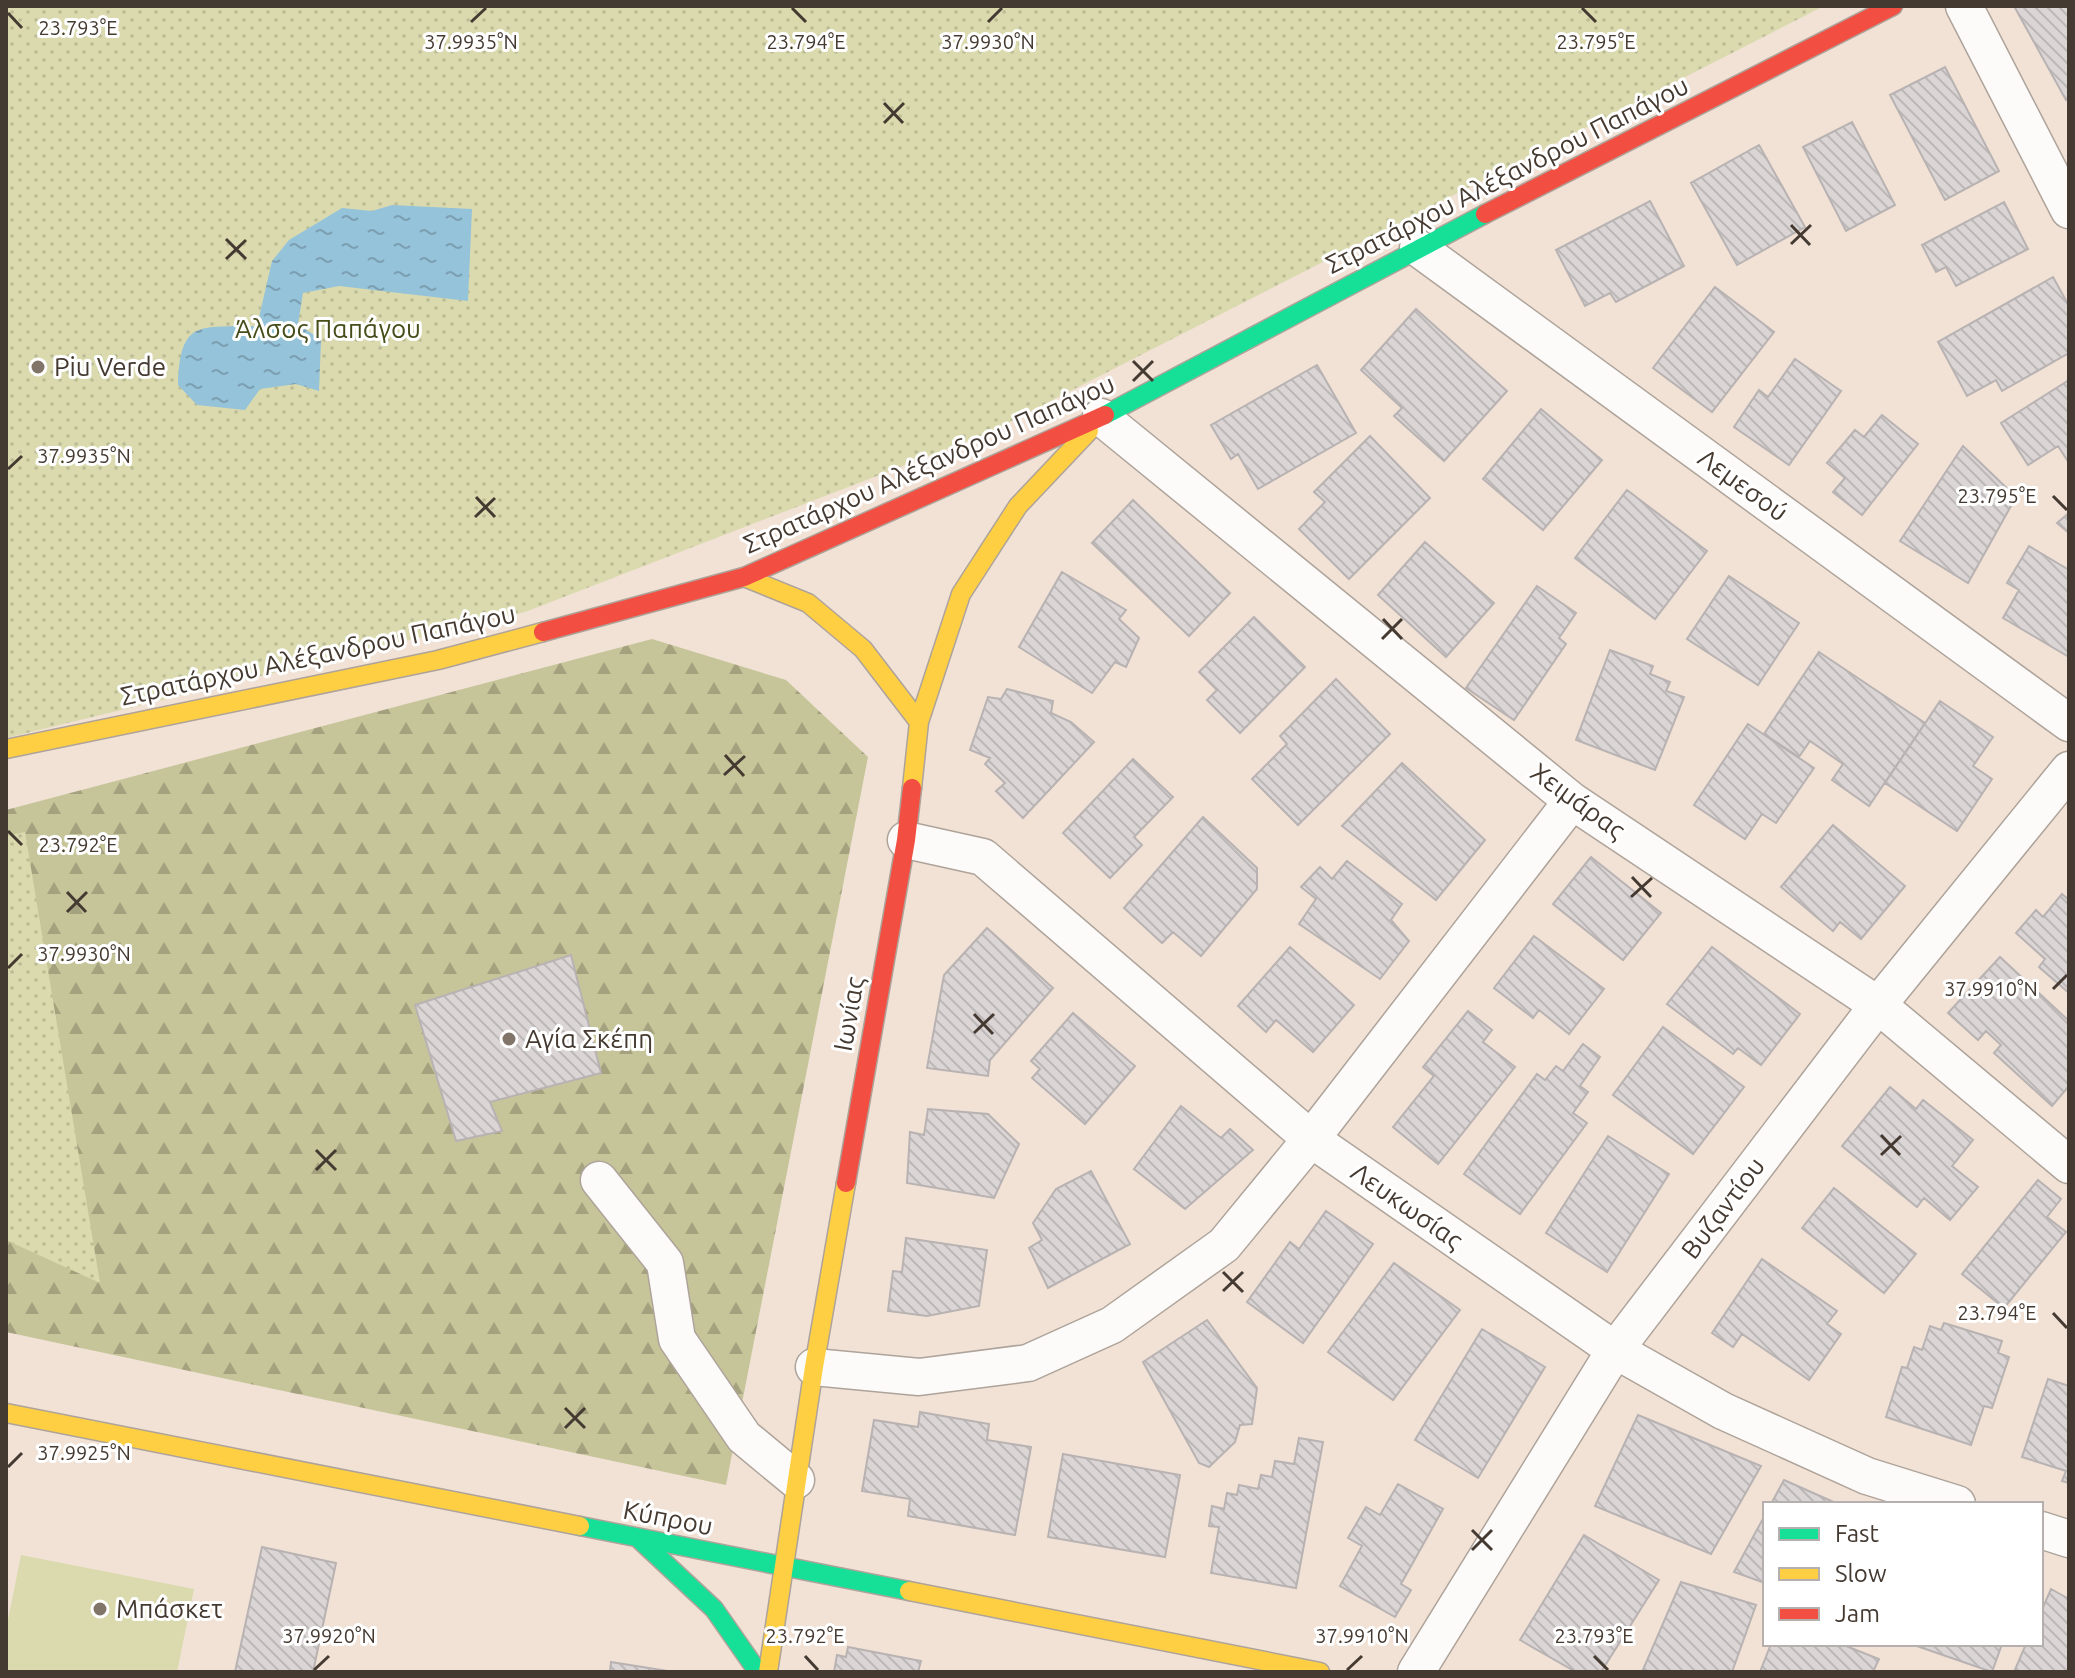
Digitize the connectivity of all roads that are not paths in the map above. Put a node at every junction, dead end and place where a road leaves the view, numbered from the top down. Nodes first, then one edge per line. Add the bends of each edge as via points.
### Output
1 (1893, 6) edge
2 (1964, 6) edge
3 (2069, 210) edge
4 (1418, 248) junction
5 (1101, 417) junction
6 (744, 577) junction
7 (919, 722) junction
8 (2069, 723) edge
9 (6, 749) edge
10 (2069, 770) edge
11 (1572, 801) junction
12 (906, 840) junction
13 (1878, 1005) junction
14 (1311, 1139) junction
15 (2069, 1165) edge
16 (599, 1180) dead end
17 (1615, 1350) junction
18 (814, 1367) junction
19 (6, 1413) edge
20 (796, 1480) junction
21 (1951, 1502) edge
22 (2043, 1531) edge
23 (639, 1539) junction
24 (2069, 1539) edge
25 (782, 1567) junction
26 (758, 1672) edge
27 (768, 1672) edge
28 (1320, 1672) edge
29 (1416, 1672) edge

1 - 4 street, Στρατάρχου Αλέξανδρου Παπάγου
2 - 3 street
4 - 5 street, Στρατάρχου Αλέξανδρου Παπάγου
4 - 8 street, Λεμεσού
5 - 6 street, Στρατάρχου Αλέξανδρου Παπάγου
5 - 7 street, Ιωνίας via 1018,506 961,594
5 - 11 street, Χειμάρας
6 - 7 street via 808,603 863,649
6 - 9 street, Στρατάρχου Αλέξανδρου Παπάγου via 438,660
7 - 12 street, Ιωνίας
10 - 13 street, Βυζαντίου
11 - 13 street, Χειμάρας
11 - 14 street
12 - 14 street, Λευκωσίας via 983,857
12 - 18 street, Ιωνίας
13 - 15 street, Χειμάρας
13 - 17 street, Βυζαντίου
14 - 17 street, Λευκωσίας
14 - 18 street via 1224,1245 1112,1325 1028,1363 919,1377
16 - 20 street via 665,1263 677,1339 744,1437
17 - 21 street, Λευκωσίας via 1738,1417 1867,1476
17 - 29 street, Βυζαντίου
18 - 20 street, Ιωνίας
19 - 23 street, Κύπρου
20 - 25 street, Ιωνίας
22 - 24 street
23 - 25 street, Κύπρου
23 - 26 street via 714,1609
25 - 27 street, Ιωνίας
25 - 28 street, Κύπρου

